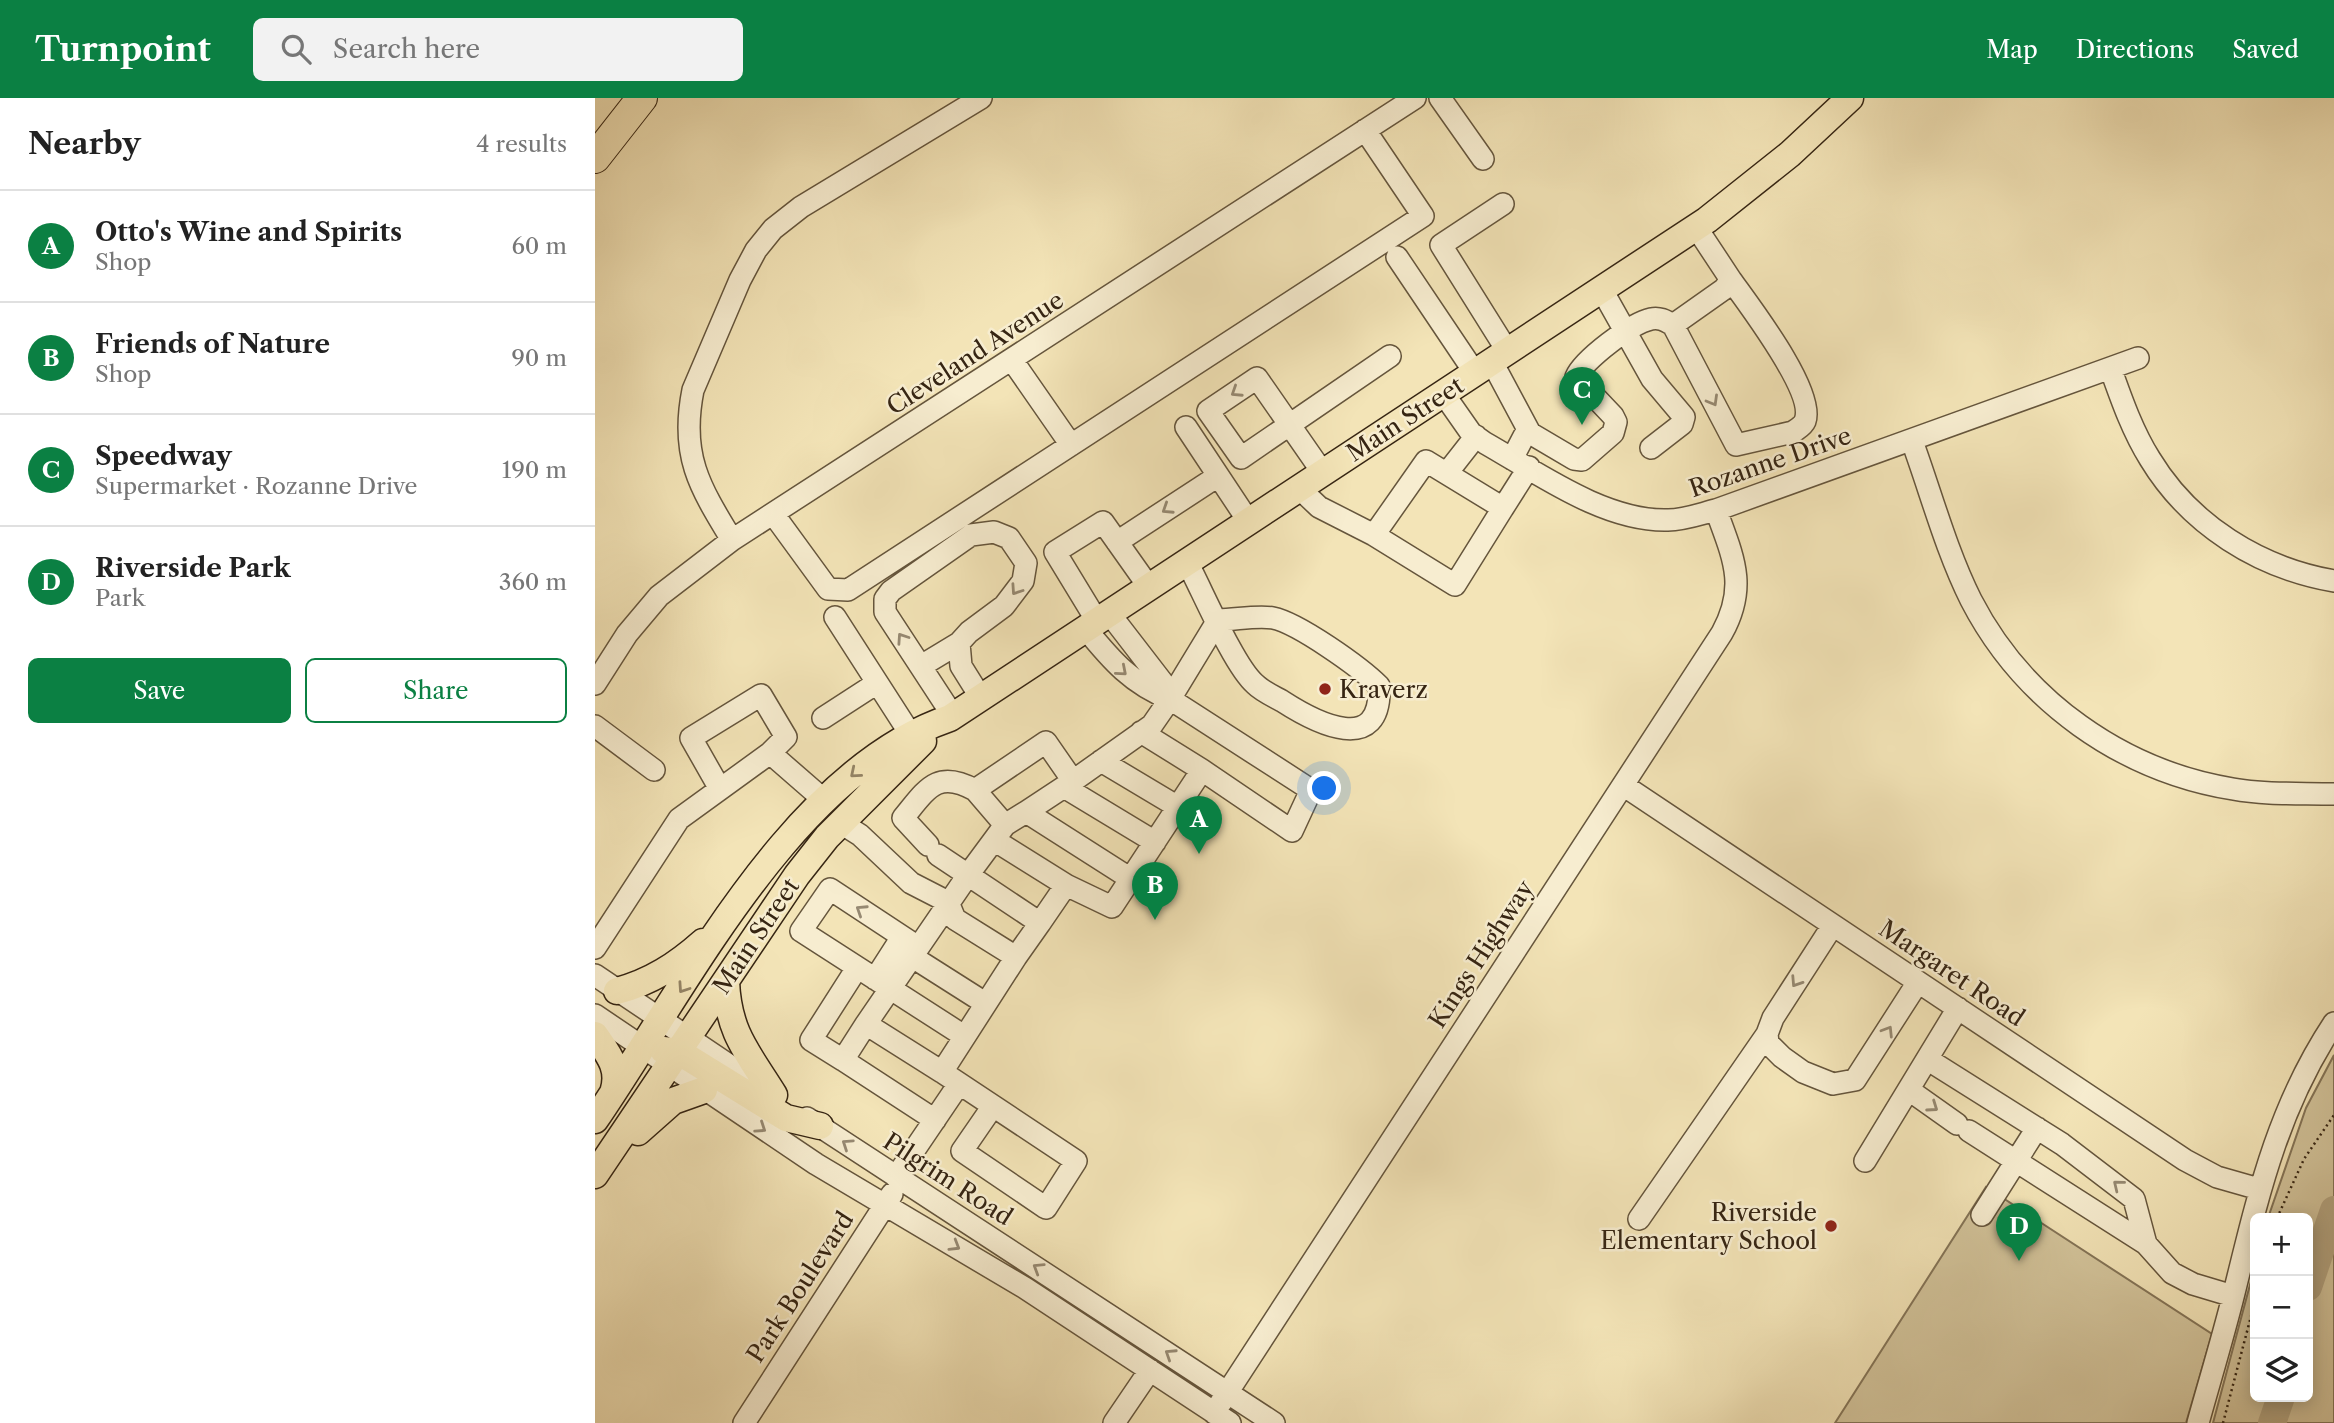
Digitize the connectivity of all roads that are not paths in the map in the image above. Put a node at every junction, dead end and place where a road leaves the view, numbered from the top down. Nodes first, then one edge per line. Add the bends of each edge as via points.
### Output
1 (642, 98) edge
2 (981, 98) edge
3 (1415, 98) edge
4 (1440, 98) edge
5 (1850, 98) edge
6 (1365, 130) junction
7 (595, 158) edge
8 (1483, 159) dead end
9 (1503, 204) dead end
10 (1696, 227) junction
11 (1397, 257) dead end
12 (1731, 280) junction
13 (1602, 290) junction
14 (1672, 325) junction
15 (1625, 332) junction
16 (1389, 356) dead end
17 (2138, 358) dead end
18 (1012, 360) junction
19 (1492, 362) junction
20 (2111, 370) junction
21 (1444, 393) junction
22 (1291, 425) junction
23 (1186, 427) dead end
24 (1530, 433) junction
25 (1475, 436) junction
26 (1912, 441) junction
27 (1071, 445) junction
28 (1651, 447) dead end
29 (1520, 463) junction
30 (1323, 473) junction
31 (1447, 473) junction
32 (1217, 476) junction
33 (1299, 488) junction
34 (1503, 508) junction
35 (1716, 510) junction
36 (774, 514) junction
37 (1249, 522) junction
38 (1374, 535) junction
39 (732, 540) junction
40 (1117, 542) junction
41 (1187, 562) junction
42 (2334, 581) edge
43 (1149, 587) junction
44 (835, 617) dead end
45 (1218, 620) junction
46 (1098, 621) junction
47 (959, 643) junction
48 (921, 666) junction
49 (877, 683) junction
50 (595, 684) edge
51 (981, 698) junction
52 (1170, 699) junction
53 (823, 718) dead end
54 (949, 718) junction
55 (595, 726) edge
56 (1142, 732) junction
57 (915, 741) junction
58 (770, 752) junction
59 (1101, 761) junction
60 (654, 770) dead end
61 (1202, 770) junction
62 (1068, 784) junction
63 (1623, 785) junction
64 (720, 789) junction
65 (975, 790) junction
66 (2334, 794) edge
67 (824, 800) junction
68 (1178, 807) junction
69 (1026, 812) junction
70 (848, 816) junction
71 (1000, 833) junction
72 (1155, 842) junction
73 (968, 875) junction
74 (1131, 879) junction
75 (1066, 885) junction
76 (939, 896) junction
77 (726, 923) junction
78 (1040, 923) junction
79 (1833, 925) junction
80 (911, 947) junction
81 (595, 948) edge
82 (1016, 957) junction
83 (595, 975) edge
84 (874, 979) junction
85 (726, 981) junction
86 (1918, 982) junction
87 (617, 991) junction
88 (985, 1003) junction
89 (1958, 1009) junction
90 (595, 1015) edge
91 (662, 1019) junction
92 (2334, 1023) edge
93 (866, 1024) junction
94 (1766, 1034) junction
95 (595, 1035) edge
96 (964, 1037) junction
97 (643, 1048) junction
98 (679, 1052) junction
99 (1927, 1059) junction
100 (843, 1060) junction
101 (950, 1078) junction
102 (704, 1090) junction
103 (1909, 1090) junction
104 (613, 1094) junction
105 (774, 1095) junction
106 (993, 1106) junction
107 (595, 1120) edge
108 (935, 1120) junction
109 (820, 1126) junction
110 (2038, 1128) junction
111 (1865, 1161) dead end
112 (2017, 1162) junction
113 (599, 1169) edge
114 (898, 1179) junction
115 (2259, 1189) junction
116 (885, 1204) junction
117 (1982, 1214) dead end
118 (1639, 1219) dead end
119 (2146, 1244) junction
120 (2233, 1296) junction
121 (1095, 1305) junction
122 (1082, 1324) junction
123 (1150, 1370) junction
124 (1227, 1392) junction
125 (1222, 1418) edge
126 (744, 1423) edge
127 (1114, 1423) edge
128 (1274, 1423) edge
129 (2198, 1423) edge

1 - 7 highway
2 - 39 street via 801,207 756,250 692,390 688,412 687,434 696,476
3 - 6 street, Cleveland Avenue
4 - 8 street
5 - 10 main road, Main Street via 1757,183
6 - 18 street, Cleveland Avenue
6 - 27 street via 1423,216
9 - 19 street via 1441,245
10 - 12 street
10 - 13 main road, Main Street
11 - 19 street
12 - 14 street
14 -> 12 street via 1736,445 1793,432 1805,421 1806,410 1795,380 1777,345
13 - 15 street
13 - 19 main road, Main Street
14 - 15 street via 1652,319
15 - 24 street via 1580,367 1576,377 1613,416 1613,433 1582,460
15 - 28 street via 1652,379 1684,417 1682,424
16 - 22 street
17 - 20 street, Rozanne Drive
18 - 27 street
18 - 36 street, Cleveland Avenue
19 - 21 main road, Main Street
19 - 24 street
20 - 26 street, Rozanne Drive
20 - 42 street via 2143,447 2182,501 2244,550 2298,573
21 - 25 street, Rozanne Drive
21 - 30 main road, Main Street
22 -> 22 street via 1257,378 1208,411 1241,458
22 - 30 street
23 - 32 street
24 - 29 street via 1524,436
25 - 29 street, Rozanne Drive
25 - 31 street
26 - 35 street, Rozanne Drive
26 - 66 street via 1972,601 2015,666 2057,709 2110,746 2172,774 2235,790
27 - 36 street via 848,590 828,589
29 - 34 street
29 - 35 street, Rozanne Drive via 1592,503 1635,518 1667,520
30 - 33 main road, Main Street
31 - 34 street
31 - 38 street via 1426,461
32 - 37 street
32 -> 40 street
33 - 37 main road, Main Street
33 - 38 street via 1319,507
34 - 38 street via 1455,585
35 - 63 street, Kings Highway via 1736,574 1732,615
36 - 39 street, Cleveland Avenue
37 - 41 main road, Main Street
39 - 50 street, Cleveland Avenue via 659,596 627,634
40 - 43 street
40 - 46 street via 1103,522 1055,552
41 - 43 main road, Main Street
41 - 45 street
43 - 46 main road, Main Street
44 - 49 street
45 - 45 street via 1254,684 1307,717 1340,729 1359,729 1374,716 1379,686 1287,622 1271,618
45 - 52 street
46 - 51 main road, Main Street
46 - 52 street via 1116,667 1143,688
47 - 48 street
48 -> 47 street via 885,612 885,600 891,591 971,535 1002,534 1026,563 1026,572 1013,597
47 - 51 street via 961,666
48 - 54 street
49 - 53 street
49 - 57 street
51 - 54 main road, Main Street
52 - 56 street
52 - 61 street via 1311,790 1292,831
54 - 57 main road, Main Street
55 - 60 street
56 - 59 street
56 - 61 street
57 -> 67 main road, Main Street via 876,757
57 - 70 main road, Main Street
58 - 64 street
58 - 64 street via 786,737 761,695 691,738
58 - 67 street
59 - 62 street
59 - 68 street
61 - 68 street
62 - 65 street via 1046,742
62 - 69 street
62 - 72 street
63 - 79 street, Margaret Road
63 - 124 street, Kings Highway
64 - 81 street via 679,820
65 - 71 street
65 - 73 street via 956,779 938,782 903,818 933,850
67 - 70 main road
67 - 77 main road, Main Street via 775,852
68 - 72 street
69 - 71 street
69 - 74 street
70 - 76 street via 860,835 911,883
70 - 85 main road, Main Street via 797,875
71 - 73 street
71 - 75 street
72 - 74 street
73 - 76 street
73 - 78 street
74 - 75 street via 1112,907
75 - 78 street, Park Boulevard
76 - 80 street
76 - 82 street via 955,919
77 - 87 main road via 659,975
77 -> 91 main road, Main Street
78 - 82 street, Park Boulevard
79 - 86 street, Margaret Road
79 -> 94 street
80 - 84 street
80 -> 84 street via 829,890 801,931
80 - 88 street
82 - 88 street, Park Boulevard
83 - 87 street, Pilgrim Road
84 - 93 street
84 - 96 street
84 - 100 street via 811,1040
85 - 98 main road, Main Street
85 - 105 main road via 733,1028
86 - 89 street, Margaret Road
94 -> 86 street via 1768,1043 1803,1072 1833,1084 1855,1080
87 - 91 street, Pilgrim Road
88 - 96 street, Park Boulevard
89 - 99 street
89 - 115 street, Margaret Road via 2185,1160 2217,1177
90 - 97 street
91 - 97 main road, Main Street
91 - 98 street, Pilgrim Road
92 - 115 street via 2296,1087
93 - 100 street
93 - 101 street
94 - 118 street
95 - 104 main road via 616,1065
96 - 101 street, Park Boulevard
97 - 98 main road
97 - 104 main road, Main Street
98 - 102 street, Pilgrim Road
98 - 105 street, Pilgrim Road
98 - 109 main road via 786,1118
98 - 113 main road, Main Street
99 - 103 street
99 - 110 street
100 - 108 street
101 - 106 street
101 - 108 street, Park Boulevard
102 - 113 main road via 673,1101
102 -> 116 street, Pilgrim Road
103 - 111 street
103 -> 112 street
104 - 107 main road, Main Street
105 - 109 street, Pilgrim Road
106 - 106 street via 1076,1161 1046,1208 962,1151
108 - 114 street, Park Boulevard
114 -> 109 street, Pilgrim Road
110 - 112 street
119 -> 110 street via 2134,1199
112 - 117 street
112 - 119 street
114 - 116 street, Park Boulevard
121 -> 114 street, Pilgrim Road
115 - 120 street
116 -> 122 street, Pilgrim Road
116 - 126 street, Park Boulevard
119 - 120 street via 2172,1273
120 - 129 street
121 - 122 street
124 -> 121 street, Pilgrim Road
122 - 123 street, Pilgrim Road
123 - 125 street, Pilgrim Road
123 - 127 street
124 - 125 street, Kings Highway
124 - 128 street, Pilgrim Road

